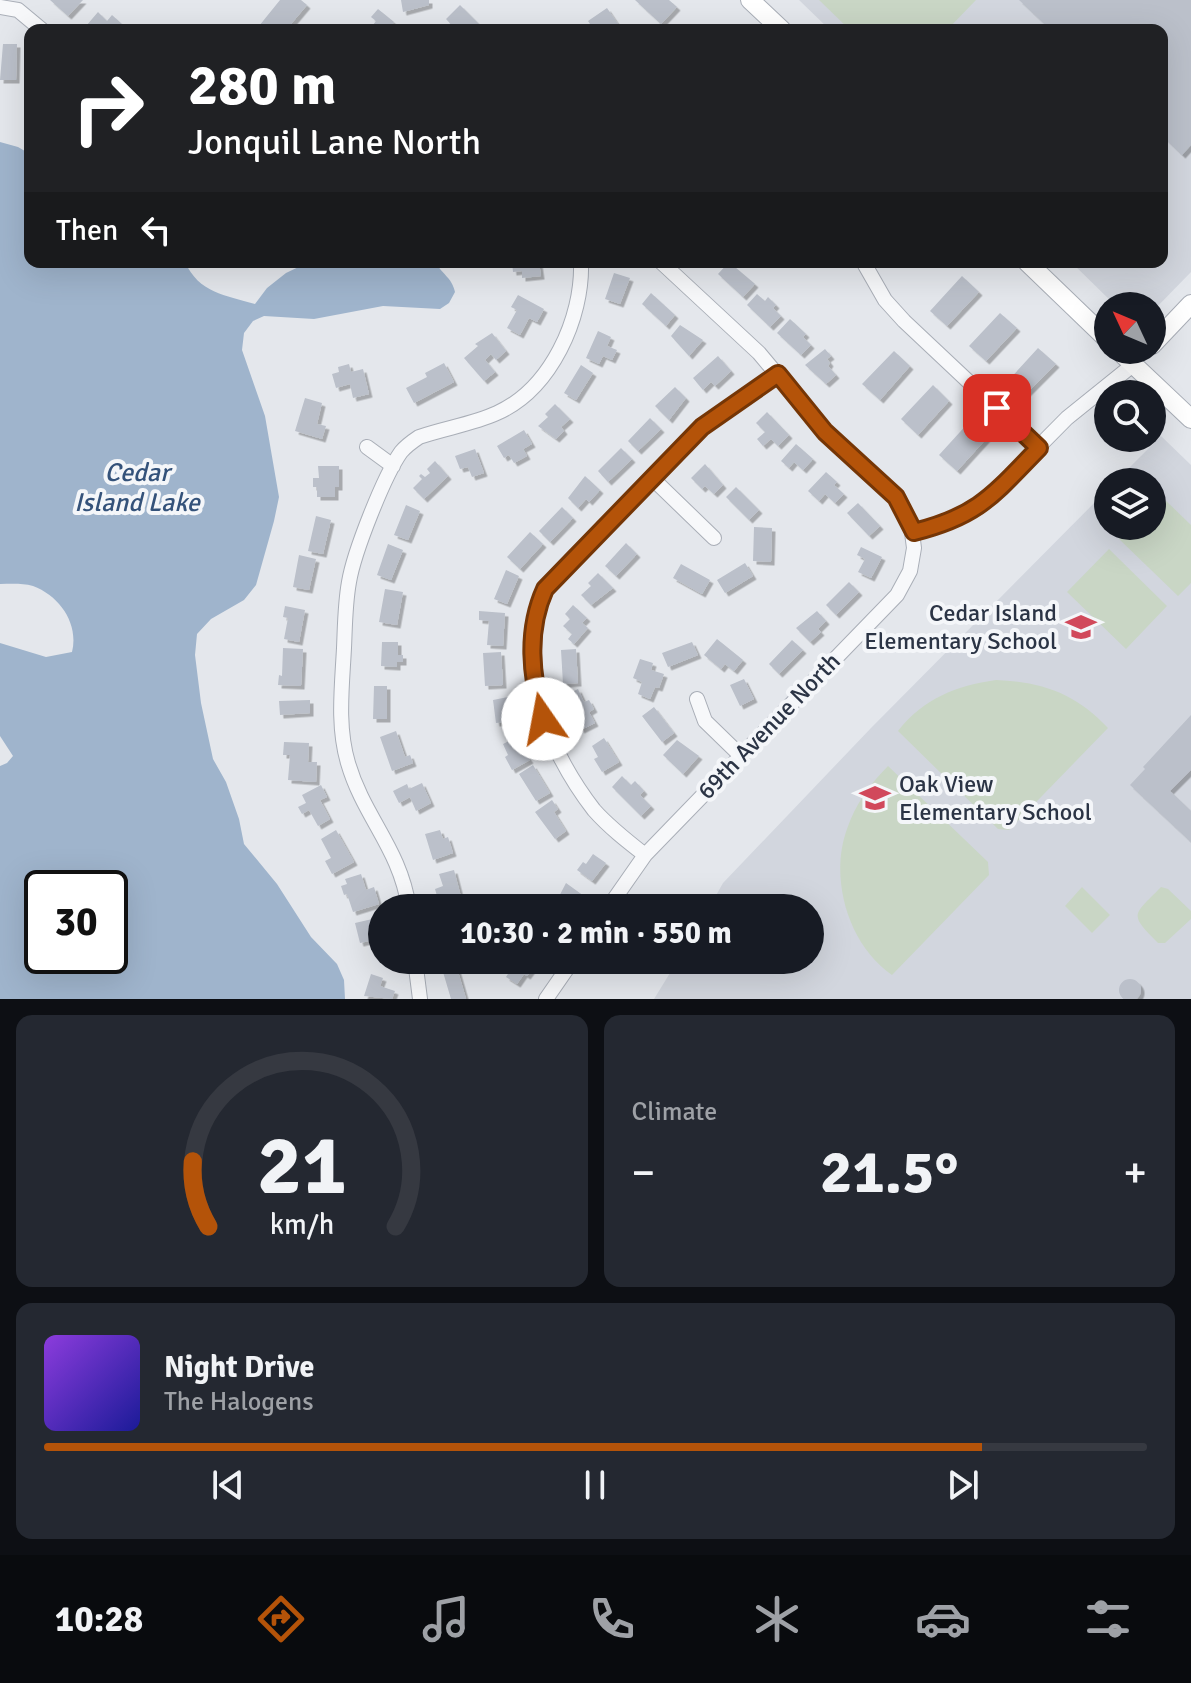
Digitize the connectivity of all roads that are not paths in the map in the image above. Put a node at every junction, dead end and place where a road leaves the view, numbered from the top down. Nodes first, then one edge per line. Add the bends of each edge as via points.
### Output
1 (750, 0) edge
2 (0, 7) edge
3 (35, 24) edge
4 (776, 24) edge
5 (580, 268) edge
6 (667, 268) edge
7 (867, 268) edge
8 (1033, 268) edge
9 (1191, 304) edge
10 (1094, 327) edge
11 (1166, 330) edge
12 (1134, 364) joint
13 (778, 374) junction
14 (1191, 419) edge
15 (367, 447) dead end
16 (1039, 448) junction
17 (393, 466) junction
18 (652, 478) junction
19 (914, 532) junction
20 (714, 538) dead end
21 (697, 699) dead end
22 (740, 755) junction
23 (645, 855) junction
24 (406, 894) edge
25 (618, 894) edge
26 (417, 974) edge
27 (563, 974) edge
28 (420, 999) edge
29 (546, 999) edge

1 - 4 main road
2 - 3 street via 18,10
5 - 17 street via 570,328 531,389 497,414 419,437
6 - 13 street
7 - 16 street via 904,321
8 - 10 main road
9 - 11 main road
12 - 14 main road
12 - 16 street
13 - 18 street via 714,417
13 - 19 street via 825,432 896,497
15 - 17 street
16 - 19 street via 979,507
17 - 24 street via 348,583 342,735 357,788 396,859
18 - 20 street
18 - 23 street via 545,589 533,620 532,641 537,698 554,743 594,809
19 - 22 street, 69th Avenue North via 913,560 897,595
21 - 22 street via 705,721
22 - 23 street, 69th Avenue North
23 - 25 street, 69th Avenue North
26 - 28 street
27 - 29 street

